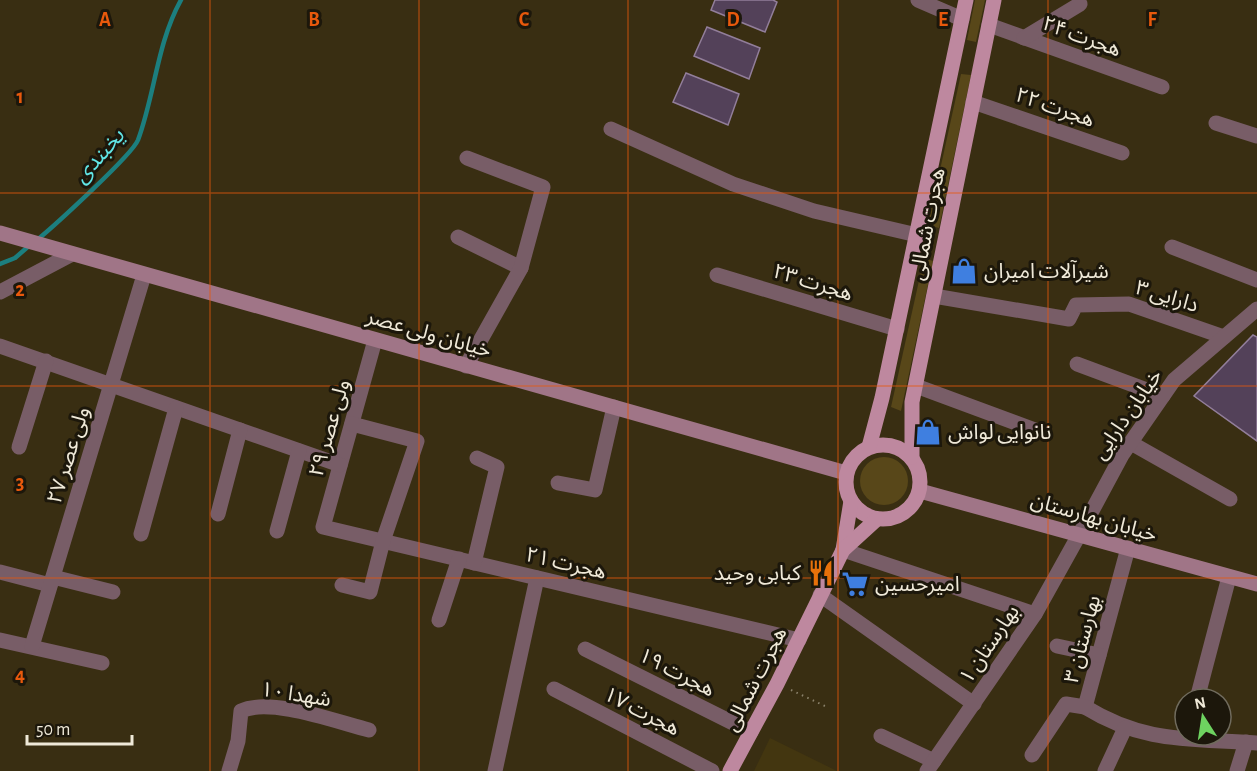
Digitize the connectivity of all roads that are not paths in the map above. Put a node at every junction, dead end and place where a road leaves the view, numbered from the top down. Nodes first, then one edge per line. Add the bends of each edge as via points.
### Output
1 (918, 0) edge
2 (966, 0) edge
3 (994, 0) edge
4 (1080, 4) dead end
5 (963, 19) junction
6 (989, 25) junction
7 (1024, 38) junction
8 (1162, 87) dead end
9 (973, 102) junction
10 (1216, 123) dead end
11 (611, 129) dead end
12 (1257, 136) edge
13 (1122, 153) dead end
14 (467, 158) dead end
15 (0, 233) edge
16 (917, 235) junction
17 (458, 237) dead end
18 (1172, 247) dead end
19 (72, 254) junction
20 (521, 267) junction
21 (717, 274) dead end
22 (144, 275) junction
23 (1257, 280) edge
24 (0, 292) edge
25 (934, 296) junction
26 (1256, 312) edge
27 (897, 329) junction
28 (1224, 337) junction
29 (375, 340) junction
30 (0, 346) edge
31 (46, 361) junction
32 (1077, 364) dead end
33 (466, 366) junction
34 (111, 384) junction
35 (916, 386) junction
36 (1163, 396) junction
37 (614, 407) junction
38 (176, 408) junction
39 (352, 424) junction
40 (240, 430) junction
41 (1043, 433) dead end
42 (1131, 443) junction
43 (19, 447) dead end
44 (869, 447) junction
45 (298, 451) junction
46 (912, 457) junction
47 (477, 458) dead end
48 (340, 465) junction
49 (846, 472) junction
50 (558, 483) dead end
51 (920, 490) junction
52 (1230, 500) dead end
53 (850, 501) junction
54 (218, 514) dead end
55 (877, 519) junction
56 (323, 527) joint
57 (277, 531) dead end
58 (141, 534) dead end
59 (1079, 535) junction
60 (383, 541) junction
61 (1128, 548) junction
62 (843, 550) junction
63 (466, 561) junction
64 (0, 572) edge
65 (1229, 577) junction
66 (537, 578) junction
67 (51, 581) junction
68 (1257, 584) edge
69 (342, 585) dead end
70 (113, 592) dead end
71 (820, 595) junction
72 (1035, 614) junction
73 (439, 620) dead end
74 (0, 640) edge
75 (799, 640) junction
76 (1057, 645) dead end
77 (32, 646) junction
78 (585, 649) dead end
79 (1099, 655) junction
80 (102, 663) dead end
81 (1200, 687) edge
82 (554, 689) dead end
83 (974, 704) junction
84 (1085, 707) junction
85 (1125, 728) junction
86 (369, 730) dead end
87 (751, 732) junction
88 (881, 736) dead end
89 (1173, 737) edge
90 (1233, 741) edge
91 (1251, 743) edge
92 (1032, 755) dead end
93 (930, 766) edge
94 (229, 771) edge
95 (495, 771) edge
96 (712, 771) edge
97 (730, 771) edge
98 (1105, 771) edge
99 (1237, 771) edge

1 - 5 street
2 - 5 main road, هجرت شمالی
3 - 6 main road, هجرت شمالی
4 - 7 street
5 - 16 main road, هجرت شمالی
6 - 7 street, هجرت ۲۴
6 - 9 main road, هجرت شمالی
7 - 8 street, هجرت ۲۴
9 - 13 street, هجرت ۲۲
9 - 25 main road, هجرت شمالی
10 - 12 street
11 - 16 street via 734,184 814,211
14 - 20 street via 543,187
15 - 19 main road, خیابان ولی عصر
16 - 27 main road, هجرت شمالی
17 - 20 street
18 - 23 street
19 - 22 main road, خیابان ولی عصر
19 - 24 street
20 - 33 street
21 - 27 street, هجرت ۲۳
22 - 29 main road, خیابان ولی عصر
22 - 34 street, ولی عصر ۲۷
25 - 28 street, دارایی ۳ via 1069,320 1077,305 1129,304
25 - 35 main road, هجرت شمالی
26 - 28 street, خیابان دارایی
27 - 44 main road, هجرت شمالی
28 - 36 street, خیابان دارایی via 1174,380
29 - 33 main road, خیابان ولی عصر
29 - 39 street, ولی عصر ۲۹
30 - 31 street
31 - 34 street
31 - 43 street
32 - 36 street
33 - 37 main road, خیابان ولی عصر
34 - 38 street
34 - 67 street, ولی عصر ۲۷
35 - 41 street
35 - 46 main road, هجرت شمالی via 912,402
36 - 42 street, خیابان دارایی
37 - 49 main road, خیابان ولی عصر
37 - 50 street via 595,490
38 - 40 street
38 - 58 street
39 - 48 street, ولی عصر ۲۹
39 - 60 street via 417,441
40 - 45 street
40 - 54 street
42 - 52 street
42 - 59 street, خیابان دارایی
44 - 46 main road via 892,445
44 - 49 main road via 859,453
45 - 48 street
45 - 57 street
46 - 51 main road via 921,479
47 - 63 street via 496,466
48 - 56 street, ولی عصر ۲۹
49 - 53 main road
51 - 55 main road via 915,501 899,516
51 - 59 main road, خیابان بهارستان
53 - 55 main road via 862,513
53 - 62 main road
55 - 62 main road, هجرت شمالی
56 - 60 street, هجرت ۲۱
59 - 61 main road, خیابان بهارستان
59 - 72 street, بهارستان ۱
60 - 63 street, هجرت ۲۱
60 - 69 street via 370,592
61 - 65 main road, خیابان بهارستان
61 - 79 street, بهارستان ۳
62 - 71 main road, هجرت شمالی
62 - 72 street
63 - 66 street, هجرت ۲۱
63 - 73 street
64 - 67 street
65 - 68 main road, خیابان بهارستان
65 - 81 street
66 - 75 street, هجرت ۲۱
66 - 95 street
67 - 70 street
67 - 77 street, ولی عصر ۲۷
71 - 75 main road, هجرت شمالی
71 - 83 street
72 - 83 street, بهارستان ۱
74 - 77 street
75 - 87 main road, هجرت شمالی
76 - 79 street
77 - 80 street
78 - 87 street, هجرت ۱۹
79 - 84 street, بهارستان ۳
82 - 96 street, هجرت ۱۷
83 - 93 street, بهارستان ۱
84 - 85 street, بهارستان ۳
84 - 92 street via 1066,704
85 - 89 street, بهارستان ۳
85 - 98 street
86 - 94 street, شهدا ۱۰ via 261,705 250,707 241,711
87 - 97 main road, هجرت شمالی
88 - 93 street
90 - 91 street, بهارستان ۳
91 - 99 street

